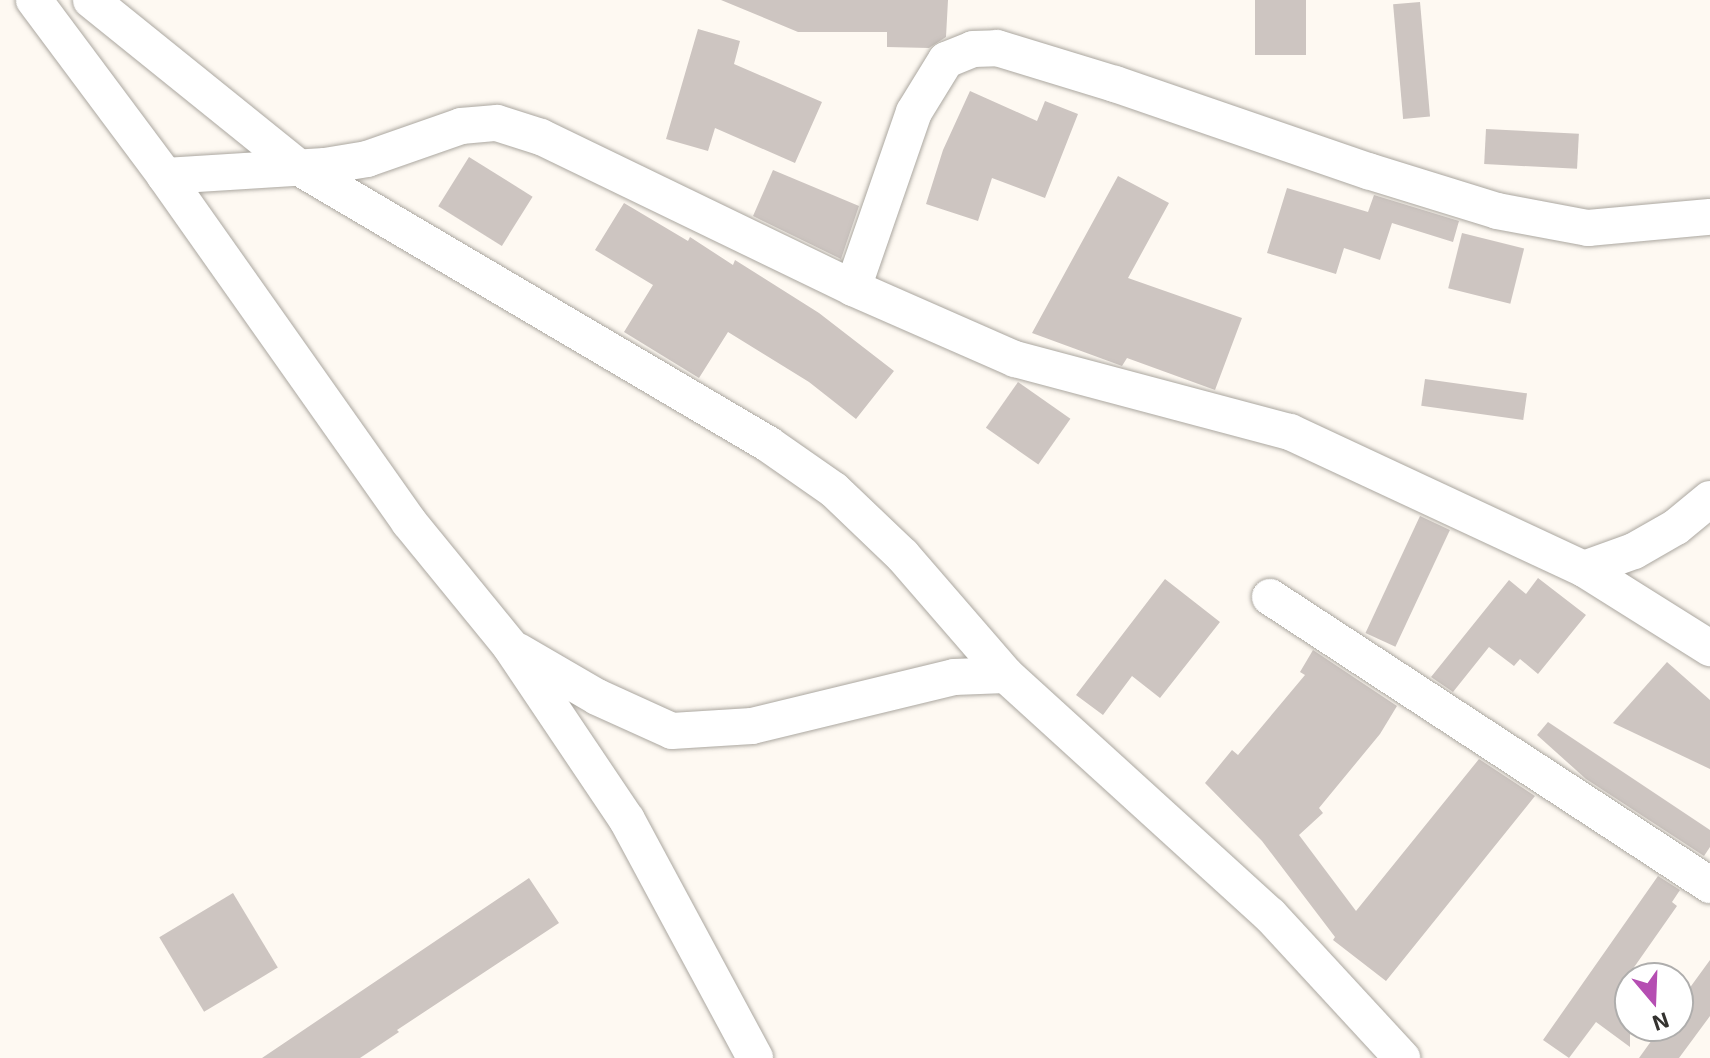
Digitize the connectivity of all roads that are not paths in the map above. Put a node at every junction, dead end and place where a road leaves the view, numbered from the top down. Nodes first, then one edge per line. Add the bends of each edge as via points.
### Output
1 (34, 0) edge
2 (91, 0) edge
3 (298, 167) junction
4 (165, 176) junction
5 (1710, 217) edge
6 (853, 288) junction
7 (1710, 499) edge
8 (1584, 569) junction
9 (1270, 597) dead end
10 (510, 646) junction
11 (1710, 648) edge
12 (1006, 675) junction
13 (1710, 885) edge
14 (755, 1058) edge
15 (1402, 1058) edge

1 - 4 street
2 - 3 street
3 - 4 street
3 - 6 street via 367,159 461,126 497,123 541,137
3 - 12 street via 768,444 834,490 903,556
4 - 10 street via 409,522
5 - 6 street via 1588,228 1497,211 1101,79 997,48 973,49 946,60 914,112
6 - 8 street via 1015,359 1290,432
7 - 8 street via 1644,545
8 - 11 street
9 - 13 street
10 - 12 street via 597,697 672,731 752,726 954,677
10 - 14 street via 627,820
12 - 15 street via 1270,915

